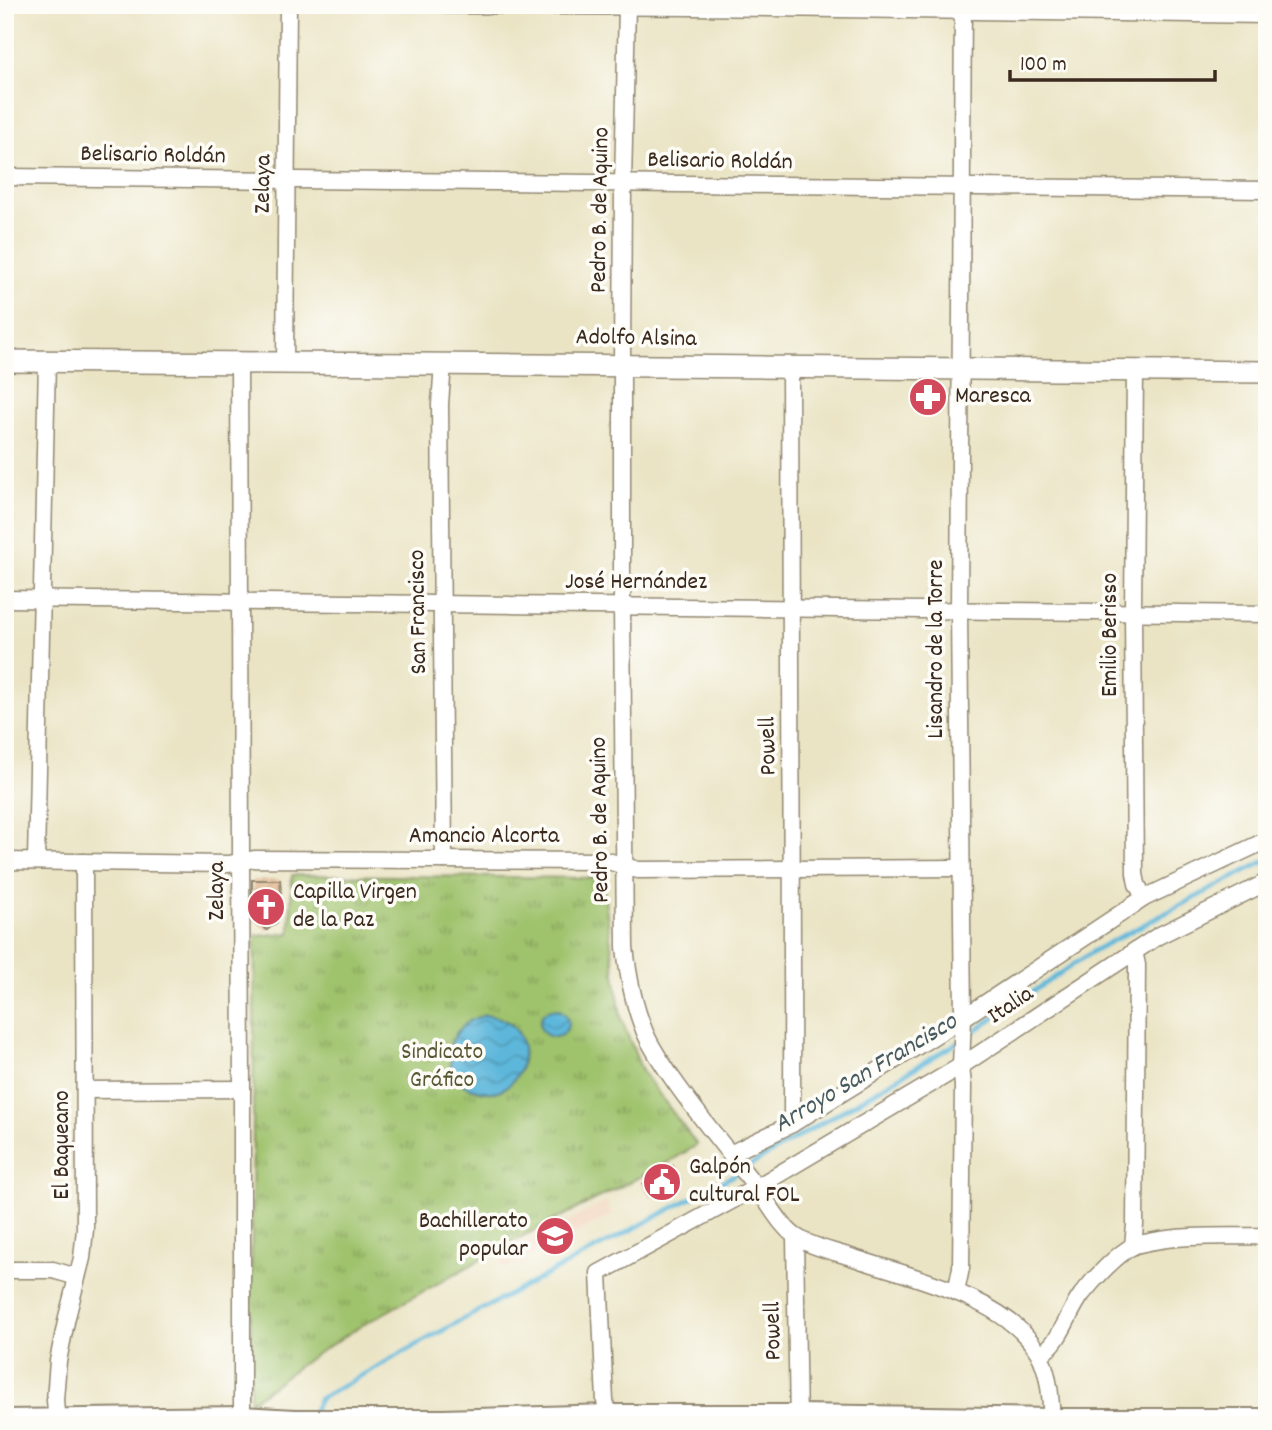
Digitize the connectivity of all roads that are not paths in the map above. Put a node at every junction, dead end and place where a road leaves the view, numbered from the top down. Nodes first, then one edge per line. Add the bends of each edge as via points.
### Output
1 (288, 5) edge
2 (447, 5) edge
3 (627, 6) edge
4 (963, 8) edge
5 (1267, 15) edge
6 (5, 177) edge
7 (287, 180) junction
8 (623, 184) junction
9 (962, 187) junction
10 (1267, 190) edge
11 (5, 360) edge
12 (47, 361) junction
13 (239, 363) junction
14 (285, 363) junction
15 (443, 364) junction
16 (622, 365) junction
17 (790, 368) junction
18 (961, 368) junction
19 (1135, 370) junction
20 (1267, 372) edge
21 (43, 598) junction
22 (5, 599) edge
23 (240, 603) junction
24 (441, 605) junction
25 (622, 605) junction
26 (790, 607) junction
27 (959, 610) junction
28 (1133, 611) junction
29 (1267, 614) edge
30 (1267, 840) edge
31 (444, 860) junction
32 (5, 861) edge
33 (36, 861) junction
34 (241, 861) junction
35 (84, 862) junction
36 (625, 867) junction
37 (961, 868) junction
38 (793, 869) junction
39 (1267, 881) edge
40 (1144, 898) junction
41 (1134, 951) junction
42 (962, 1024) junction
43 (961, 1060) junction
44 (242, 1089) junction
45 (85, 1090) junction
46 (792, 1124) junction
47 (734, 1159) junction
48 (754, 1184) junction
49 (1267, 1236) edge
50 (795, 1237) junction
51 (1133, 1246) junction
52 (5, 1270) edge
53 (77, 1276) junction
54 (957, 1292) junction
55 (1040, 1354) junction
56 (242, 1419) junction
57 (610, 1421) edge
58 (798, 1421) edge
59 (1267, 1421) edge
60 (5, 1422) edge
61 (57, 1423) edge
62 (428, 1423) edge
63 (1052, 1423) edge

1 - 7 street, Zelaya
2 - 3 street
3 - 4 street
3 - 8 street, Pedro B. de Aquino
4 - 5 street
4 - 9 street, Lisandro de la Torre
6 - 7 street, Belisario Roldán
7 - 8 street, Belisario Roldán
7 - 14 street, Zelaya
8 - 9 street, Belisario Roldán
8 - 16 street, Pedro B. de Aquino
9 - 10 street, Belisario Roldán
9 - 18 street, Lisandro de la Torre
11 - 12 street, Adolfo Alsina
12 - 13 street, Adolfo Alsina
12 - 21 street
13 - 14 street, Adolfo Alsina
13 - 23 street, Zelaya
14 - 15 street, Adolfo Alsina
15 - 16 street, Adolfo Alsina
15 - 24 street, San Francisco
16 - 17 street, Adolfo Alsina
16 - 25 street, Pedro B. de Aquino
17 - 18 street, Adolfo Alsina
17 - 26 street, Powell
18 - 19 street, Adolfo Alsina
18 - 27 street, Lisandro de la Torre
19 - 20 street, Adolfo Alsina
19 - 28 street, Emilio Berisso
21 - 22 street, José Hernández
21 - 23 street, José Hernández
21 - 33 street
23 - 24 street, José Hernández
23 - 34 street, Zelaya
24 - 25 street, José Hernández
24 - 31 street, San Francisco
25 - 26 street, José Hernández
25 - 36 street, Pedro B. de Aquino
26 - 27 street, José Hernández
26 - 38 street, Powell
27 - 28 street, José Hernández
27 - 37 street, Lisandro de la Torre
28 - 29 street, José Hernández
28 - 40 street, Emilio Berisso via 1135,874
30 - 40 street, Italia
31 - 34 street, Amancio Alcorta
31 - 36 street, Amancio Alcorta via 608,861
32 - 33 street, Amancio Alcorta
33 - 35 street, Amancio Alcorta
34 - 35 street, Amancio Alcorta
34 - 44 street, Zelaya
35 - 45 street, El Baqueano
36 - 38 street, Amancio Alcorta
36 - 47 street, Pedro B. de Aquino via 625,947 644,1032 684,1095
37 - 38 street, Amancio Alcorta
37 - 42 street, Lisandro de la Torre
38 - 46 street, Powell
39 - 41 street, Italia
40 - 42 street, Italia
41 - 43 street, Italia
41 - 51 street
42 - 43 street, Lisandro de la Torre
42 - 46 street, Italia
43 - 48 street, Italia
43 - 54 street, Lisandro de la Torre via 961,1268
44 - 45 street
44 - 56 street, Zelaya
45 - 53 street, El Baqueano via 85,1229
46 - 47 street, Italia
47 - 48 street, Pedro B. de Aquino
48 - 50 street, Pedro B. de Aquino
48 - 57 street, Italia via 599,1273
49 - 51 street via 1179,1238
50 - 54 street
50 - 58 street, Powell
51 - 55 street via 1081,1295 1055,1341
52 - 53 street via 53,1270
53 - 61 street, El Baqueano via 58,1361
54 - 55 street via 1013,1324
55 - 63 street via 1048,1379
56 - 61 main road
56 - 62 main road
57 - 58 main road
57 - 62 main road
58 - 63 main road
59 - 63 main road
60 - 61 main road

